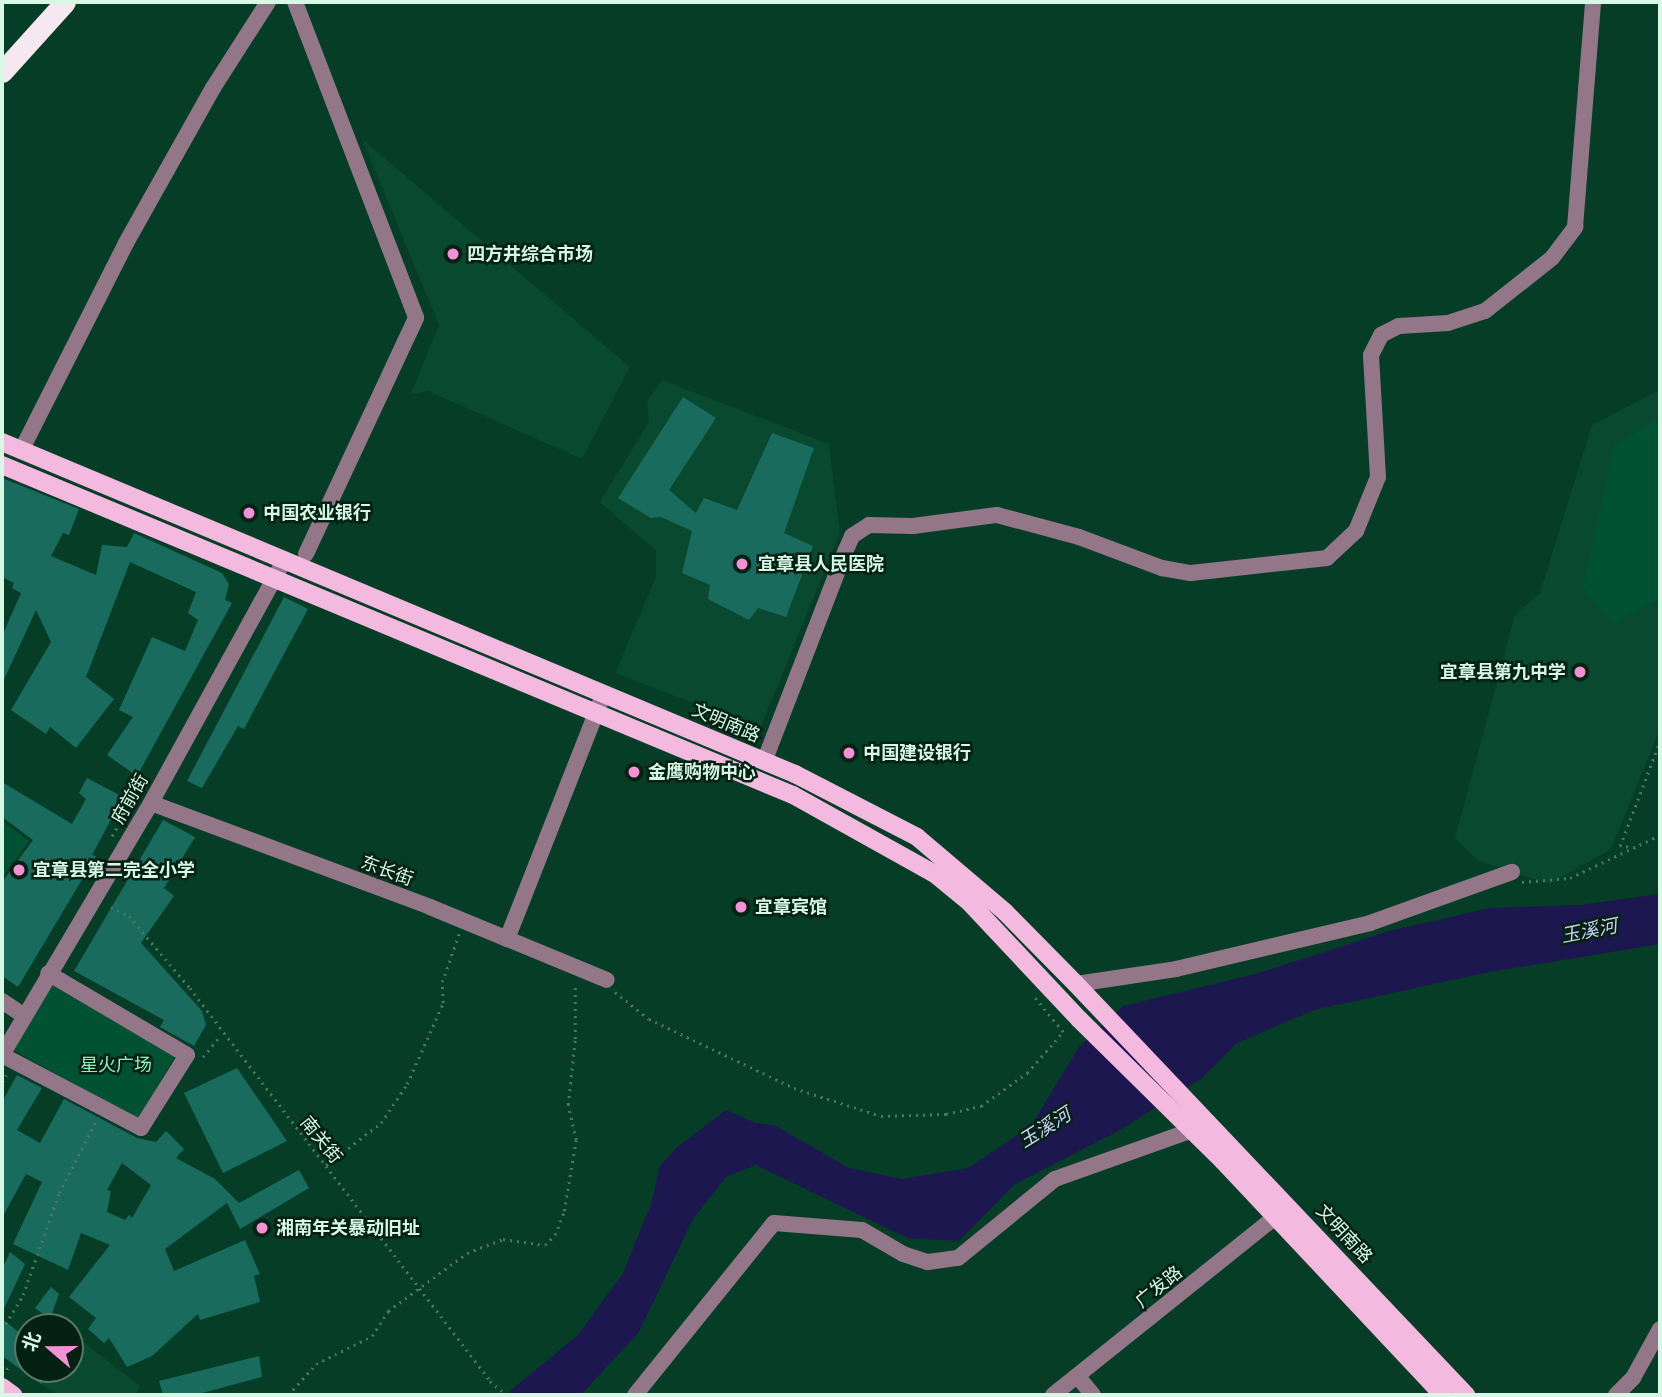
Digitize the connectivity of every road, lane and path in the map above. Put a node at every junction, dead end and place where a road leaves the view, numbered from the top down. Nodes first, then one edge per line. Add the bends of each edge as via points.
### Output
1 (65, 2) edge
2 (268, 2) edge
3 (295, 2) edge
4 (1593, 2) edge
5 (2, 72) edge
6 (2, 442) edge
7 (21, 451) junction
8 (2, 465) edge
9 (306, 554) dead end
10 (285, 559) junction
11 (275, 578) junction
12 (603, 695) junction
13 (596, 714) junction
14 (1660, 741) edge
15 (764, 762) junction
16 (140, 788) dead end
17 (151, 803) junction
18 (1660, 835) edge
19 (106, 845) dead end
20 (1631, 847) junction
21 (1512, 872) joint
22 (111, 907) dead end
23 (464, 921) junction
24 (507, 939) junction
25 (570, 965) junction
26 (48, 973) junction
27 (1039, 977) junction
28 (607, 980) joint
29 (1076, 984) junction
30 (2, 1002) edge
31 (23, 1015) junction
32 (222, 1035) junction
33 (2, 1055) edge
34 (187, 1055) junction
35 (103, 1108) junction
36 (1210, 1123) junction
37 (1192, 1130) junction
38 (326, 1165) junction
39 (1289, 1206) junction
40 (1274, 1218) junction
41 (421, 1289) junction
42 (1660, 1329) edge
43 (2, 1330) edge
44 (1079, 1377) junction
45 (2, 1387) edge
46 (13, 1395) edge
47 (288, 1395) edge
48 (506, 1395) edge
49 (635, 1395) edge
50 (1053, 1395) edge
51 (1094, 1395) edge
52 (1443, 1395) edge
53 (1466, 1395) edge
54 (1616, 1395) edge

1 - 5 highway
2 - 7 street via 213,88 126,243
3 - 9 street via 416,318
4 - 15 street via 1575,227 1552,258 1485,311 1448,323 1399,326 1381,335 1371,355 1378,477 1356,531 1327,558 1191,573 1162,568 1079,537 997,515 913,526 869,525 852,536
6 - 7 main road, 文明南路
7 - 10 main road, 文明南路
8 - 11 main road
10 - 11 street, 府前街
10 - 12 main road, 文明南路
11 - 13 main road
11 - 17 street, 府前街
12 - 13 street
12 - 15 main road, 文明南路
13 - 24 street
13 - 27 main road via 793,795 887,845 970,902
14 - 20 path via 1620,846
15 - 29 main road, 文明南路 via 853,801 917,837 1005,912
16 - 19 path
17 - 23 street, 东长街
17 - 26 street, 府前街
18 - 20 path
20 - 21 path via 1570,878 1524,886
21 - 29 street via 1370,923 1176,969
22 - 32 path, 南关街 via 129,916 190,988
23 - 24 street, 东长街
23 - 38 path via 442,982 443,1003 407,1084 381,1123
24 - 25 street, 东长街
25 - 28 street, 东长街
25 - 41 path via 576,1002 568,1105 576,1140 560,1227 545,1245 503,1240 467,1253
26 - 31 street, 府前街
26 - 34 street
27 - 28 path via 1031,990 1063,1032 1027,1073 981,1106 946,1114 881,1116 794,1088 649,1019 625,1002
27 - 37 main road
29 - 36 main road, 文明南路
30 - 31 street
31 - 33 street, 府前街
32 - 34 path via 202,1059
32 - 38 path, 南关街
33 - 35 street
34 - 35 street via 141,1128
35 - 43 path via 59,1193 23,1295
36 - 37 street
36 - 39 main road, 文明南路
37 - 40 main road
37 - 49 street via 1055,1179 958,1258 928,1262 903,1254 862,1230 774,1223
38 - 41 path, 南关街
39 - 40 street, 广发路
39 - 53 main road, 文明南路
40 - 44 street, 广发路
40 - 52 main road
41 - 47 path via 388,1311 372,1336 316,1364
41 - 48 path, 南关街 via 490,1381
42 - 54 street via 1633,1378
44 - 50 street, 广发路
44 - 51 street
45 - 46 main road

